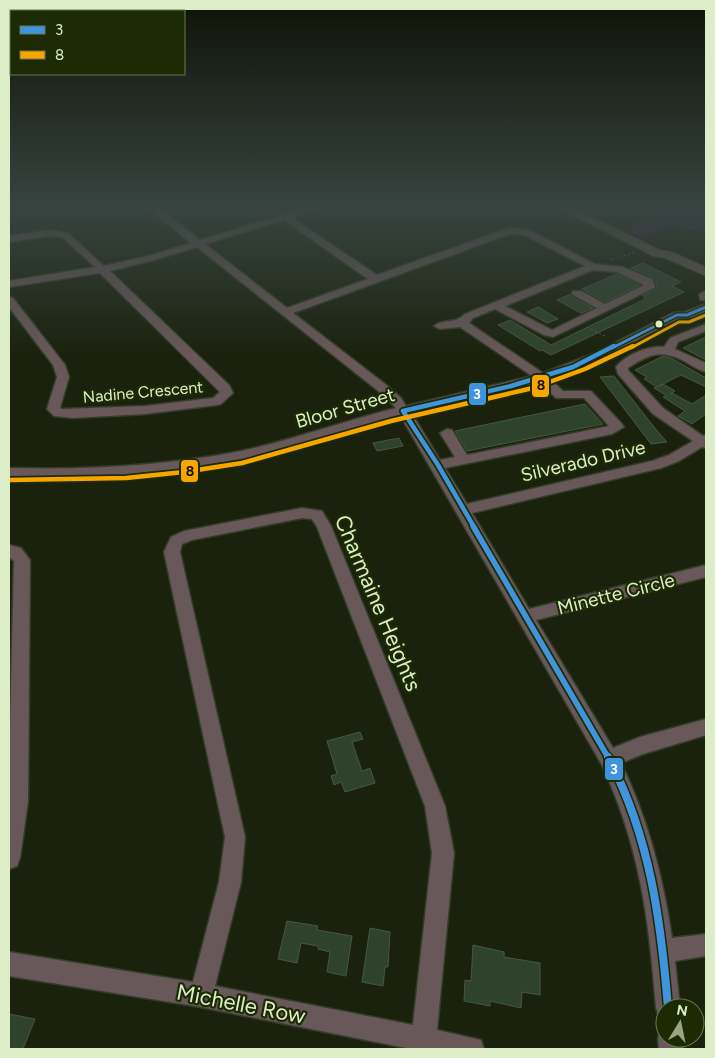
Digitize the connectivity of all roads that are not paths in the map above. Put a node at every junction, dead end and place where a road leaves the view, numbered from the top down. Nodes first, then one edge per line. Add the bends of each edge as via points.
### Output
1 (90, 257) edge
2 (153, 257) edge
3 (216, 257) edge
4 (343, 257) edge
5 (435, 257) edge
6 (575, 257) edge
7 (659, 257) edge
8 (590, 265) junction
9 (103, 269) junction
10 (704, 274) edge
11 (375, 279) junction
12 (9, 284) edge
13 (577, 293) dead end
14 (706, 296) edge
15 (9, 300) edge
16 (497, 306) junction
17 (604, 308) junction
18 (285, 312) junction
19 (462, 323) junction
20 (440, 326) dead end
21 (706, 327) edge
22 (669, 351) junction
23 (706, 368) edge
24 (541, 378) junction
25 (403, 411) junction
26 (447, 433) dead end
27 (705, 441) edge
28 (464, 461) junction
29 (438, 465) junction
30 (9, 473) edge
31 (463, 510) junction
32 (9, 551) edge
33 (706, 570) edge
34 (526, 616) junction
35 (706, 727) edge
36 (609, 759) junction
37 (9, 858) edge
38 (706, 945) edge
39 (663, 951) junction
40 (9, 964) edge
41 (202, 995) junction
42 (667, 998) edge
43 (424, 1040) junction
44 (472, 1049) edge

1 - 9 street, Nadine Crescent
2 - 9 street
3 - 18 street
4 - 11 street
5 - 11 street
6 - 8 street
7 - 10 main road
8 - 16 street
8 - 17 street via 628,271 650,284 646,289
9 - 12 street
9 - 15 street, Nadine Crescent via 225,388 223,398 145,410 59,412 54,409 63,377 59,365
10 - 14 main road
11 - 18 street
13 - 17 street
14 - 24 street, Bloor Street via 687,315 677,315 572,367
16 - 17 street via 548,333 559,332
16 - 19 street via 469,316
18 - 25 street via 381,386
19 - 20 street
19 - 24 street
21 - 22 street via 674,340
22 - 23 street
22 - 27 street via 654,350 625,364 622,371 658,411
24 - 25 street, Bloor Street
24 - 28 street via 560,395 587,394 617,427
25 - 29 street
25 - 30 street, Bloor Street via 305,440 208,461 107,472
26 - 28 street
27 - 31 street, Silverado Drive via 656,465
28 - 29 street
29 - 31 street
31 - 34 street
32 - 37 street via 16,552 22,560 18,801
33 - 34 street, Minette Circle
34 - 36 street
35 - 36 street via 640,746
36 - 39 street via 641,836
38 - 39 street
39 - 42 street
40 - 41 street, Michelle Row
41 - 43 street, Michelle Row
41 - 43 street, Charmaine Heights via 230,882 235,837 172,552 176,541 189,535 302,513 317,515 435,806 443,853
43 - 44 street, Michelle Row

